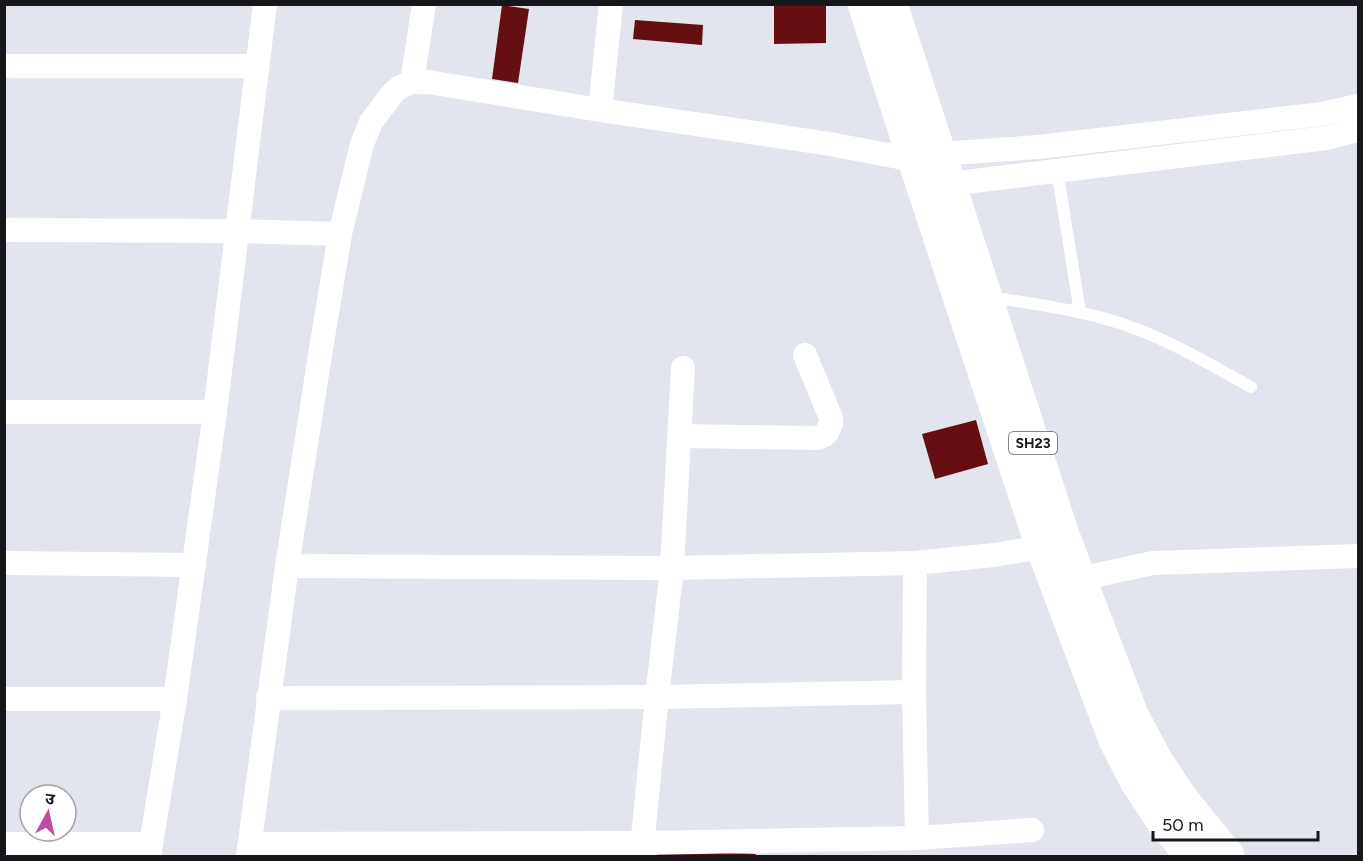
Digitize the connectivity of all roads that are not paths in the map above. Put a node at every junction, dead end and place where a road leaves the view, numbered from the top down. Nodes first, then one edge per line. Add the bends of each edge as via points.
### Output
1 (265, 4) edge
2 (424, 4) edge
3 (611, 4) edge
4 (864, 4) edge
5 (891, 4) edge
6 (4, 66) edge
7 (257, 66) junction
8 (412, 82) junction
9 (1359, 106) edge
10 (600, 110) junction
11 (1359, 130) edge
12 (1057, 170) junction
13 (931, 171) junction
14 (4, 230) edge
15 (237, 231) junction
16 (340, 234) junction
17 (986, 296) junction
18 (1080, 312) junction
19 (805, 355) dead end
20 (683, 368) dead end
21 (1251, 387) dead end
22 (4, 412) edge
23 (215, 412) junction
24 (679, 436) junction
25 (1042, 547) junction
26 (1359, 556) edge
27 (4, 563) edge
28 (915, 563) junction
29 (194, 565) junction
30 (287, 566) junction
31 (672, 568) junction
32 (1079, 579) junction
33 (914, 692) junction
34 (657, 697) junction
35 (268, 698) junction
36 (4, 699) edge
37 (174, 699) junction
38 (1032, 830) dead end
39 (917, 838) junction
40 (4, 844) edge
41 (149, 850) edge
42 (249, 850) edge
43 (642, 850) edge
44 (1192, 856) edge
45 (1228, 856) edge

1 - 7 street
2 - 8 street
3 - 10 street
4 - 13 main road
5 - 13 main road, SH23
6 - 7 street
7 - 15 street
8 - 10 street
8 - 16 street via 393,93 371,122
9 - 13 street via 1322,114 1049,146
10 - 13 street via 830,144
11 - 12 street via 1327,138
12 - 13 street
12 - 18 lane
13 - 17 main road, SH23
13 - 25 main road
14 - 15 street
15 - 16 street
15 - 23 street
16 - 30 street
17 - 18 lane
17 - 32 main road, SH23
18 - 21 lane via 1173,344
19 - 24 street via 831,417 826,435
20 - 24 street
22 - 23 street
23 - 29 street
24 - 31 street
25 - 28 street
25 - 44 main road via 1114,740 1136,782
26 - 32 street via 1153,562
27 - 29 street
28 - 31 street
28 - 33 street
29 - 37 street
30 - 31 street
30 - 35 street
31 - 34 street
32 - 45 main road, SH23 via 1132,715 1156,760 1180,798
33 - 34 street
33 - 39 street
34 - 35 street
34 - 43 street
35 - 42 street
36 - 37 street
37 - 41 street
38 - 39 street
39 - 43 street
40 - 41 street
42 - 43 street

